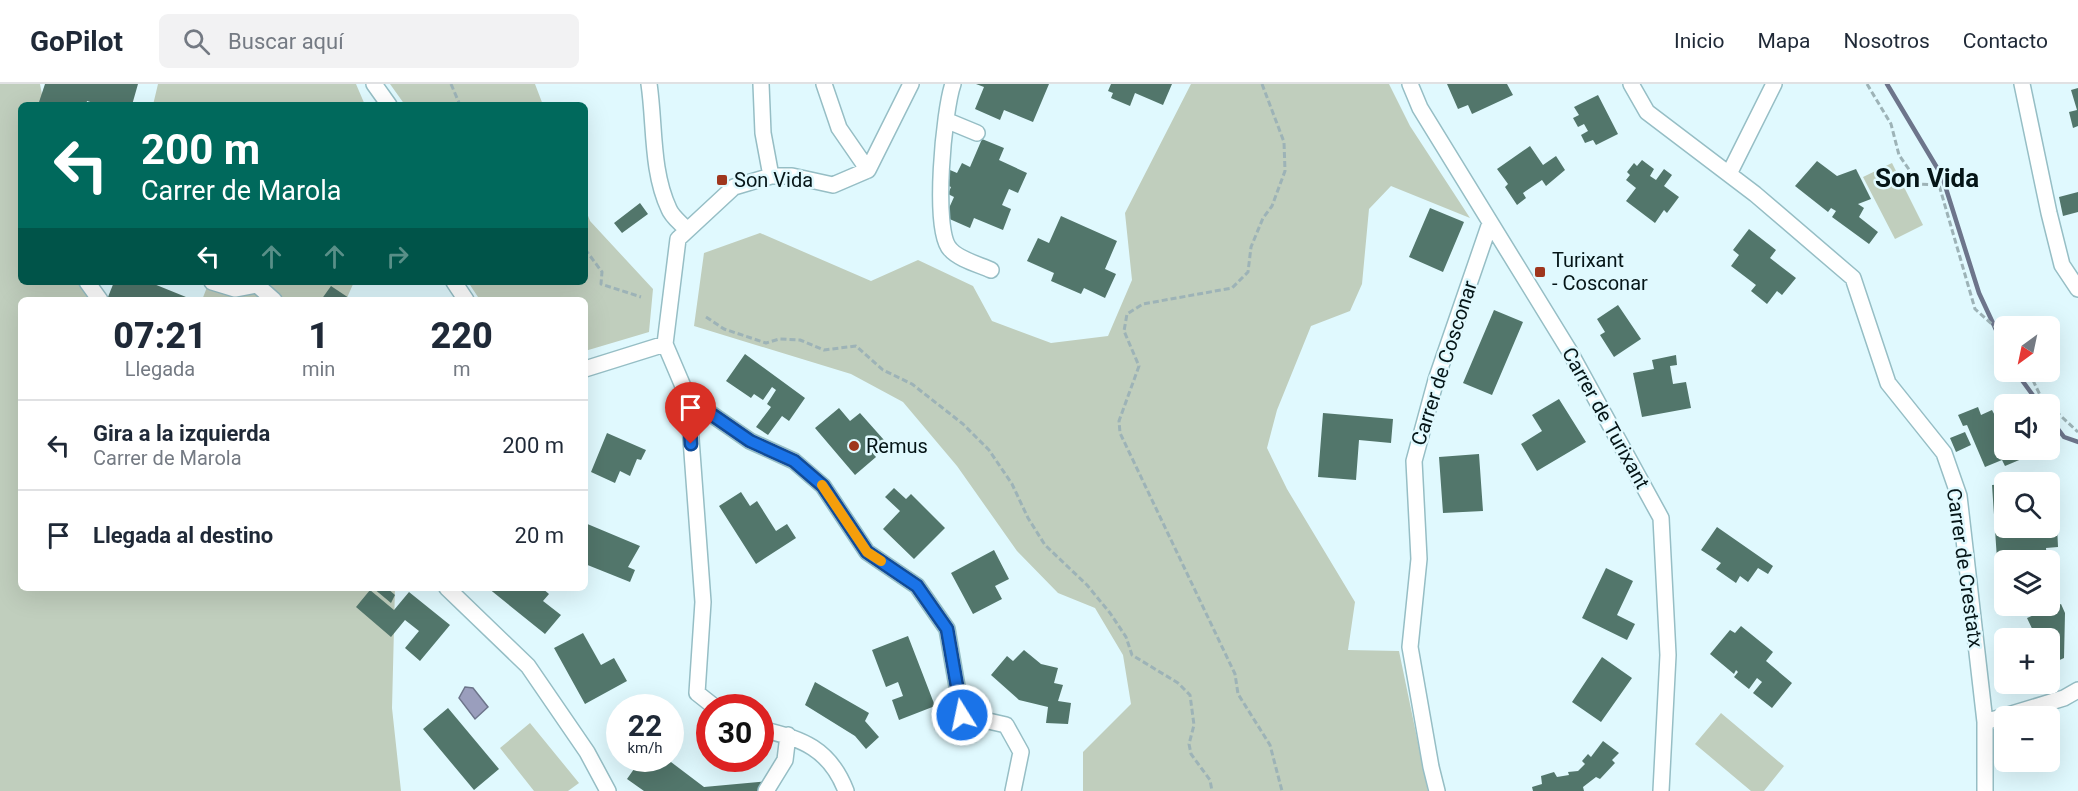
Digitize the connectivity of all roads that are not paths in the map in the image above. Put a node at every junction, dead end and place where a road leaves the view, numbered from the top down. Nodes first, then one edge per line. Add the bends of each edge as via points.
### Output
1 (374, 84) edge
2 (649, 84) edge
3 (760, 84) edge
4 (824, 84) edge
5 (911, 84) edge
6 (953, 84) edge
7 (1410, 84) edge
8 (1631, 84) edge
9 (1774, 84) edge
10 (2022, 84) edge
11 (387, 102) edge
12 (948, 121) junction
13 (977, 133) dead end
14 (868, 170) junction
15 (1729, 174) junction
16 (771, 176) junction
17 (1490, 222) junction
18 (687, 230) junction
19 (991, 270) dead end
20 (222, 285) edge
21 (256, 285) edge
22 (256, 285) edge
23 (2078, 289) edge
24 (270, 297) edge
25 (665, 344) junction
26 (588, 368) edge
27 (688, 398) junction
28 (450, 591) edge
29 (2078, 690) edge
30 (698, 694) edge
31 (1985, 722) junction
32 (774, 732) edge
33 (788, 735) junction
34 (608, 791) edge
35 (766, 791) edge
36 (846, 791) edge
37 (1013, 791) edge
38 (1437, 791) edge
39 (1661, 791) edge
40 (1985, 791) edge

1 - 11 street
2 - 18 street via 654,145 669,210
3 - 16 street
4 - 14 street via 839,128
5 - 14 street
6 - 12 street
7 - 17 street, Carrer de Turixant via 1420,108
8 - 15 street, Carrer de Crestatx via 1647,112
9 - 15 street
10 - 23 street via 2062,265
12 - 13 street
12 - 19 street via 940,176 942,234 950,250
14 - 16 street via 833,185 792,176
15 - 31 street, Carrer de Crestatx via 1853,278 1888,383 1944,453 1959,496
16 - 18 street via 734,187
17 - 38 street, Carrer de Cosconar via 1436,380 1414,460 1419,559 1410,647
17 - 39 street, Carrer de Turixant via 1570,352 1661,518 1668,655
18 - 25 street via 678,239
20 - 22 street via 236,289
21 - 24 street
25 - 26 street
25 - 27 street
27 - 30 street via 703,603
27 - 37 street via 750,441 794,461 823,486 867,552 917,586 947,629 962,715 1006,725 1021,752
28 - 34 street via 528,666 587,752
29 - 31 street via 2064,698
31 - 40 street, Carrer de Crestatx
32 - 33 street
33 - 35 street via 785,760
33 - 36 street via 825,754

